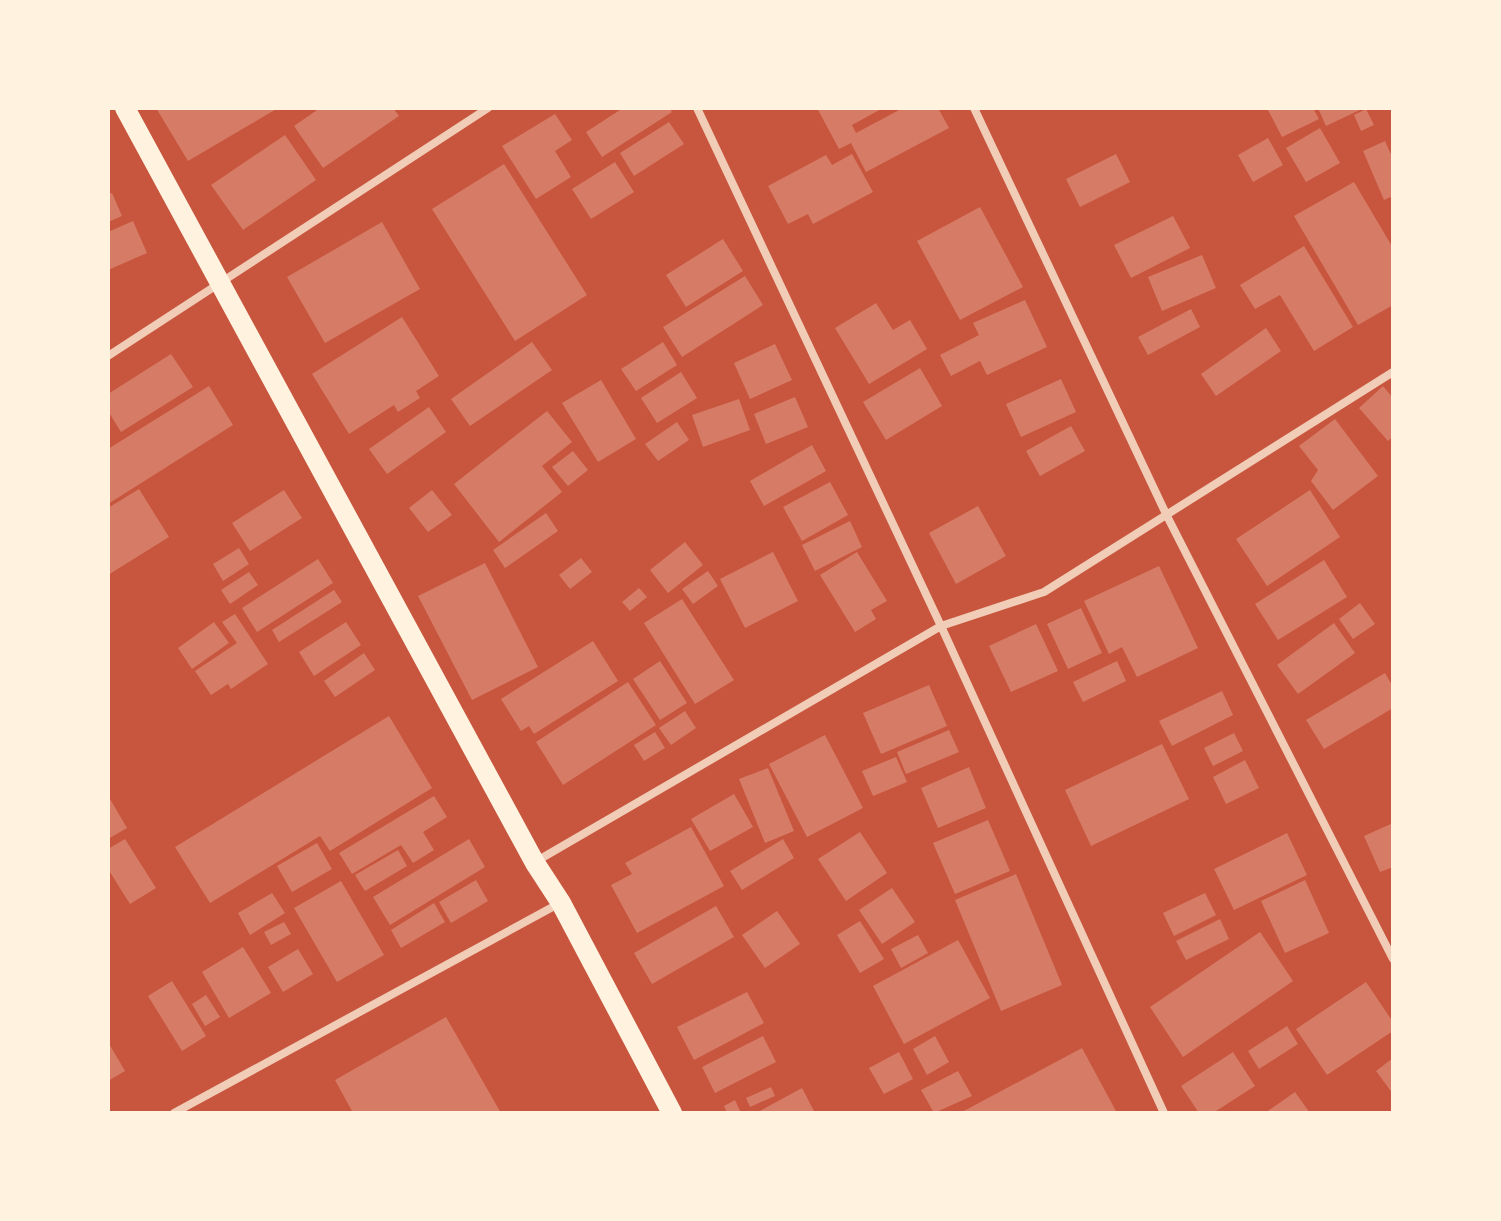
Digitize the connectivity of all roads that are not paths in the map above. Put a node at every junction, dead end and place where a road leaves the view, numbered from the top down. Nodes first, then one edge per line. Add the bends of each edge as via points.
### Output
1 (125, 108) edge
2 (488, 108) edge
3 (697, 108) edge
4 (974, 108) edge
5 (222, 284) junction
6 (108, 356) edge
7 (1393, 372) edge
8 (1167, 516) junction
9 (941, 626) junction
10 (535, 863) junction
11 (561, 903) junction
12 (1393, 959) edge
13 (174, 1113) edge
14 (672, 1113) edge
15 (1164, 1113) edge

1 - 5 main road
2 - 5 street
3 - 9 street
4 - 8 street
5 - 6 street
5 - 10 main road
7 - 8 street
8 - 9 street via 1044,592
8 - 12 street
9 - 10 street
9 - 15 street
10 - 11 main road
11 - 13 street
11 - 14 main road

